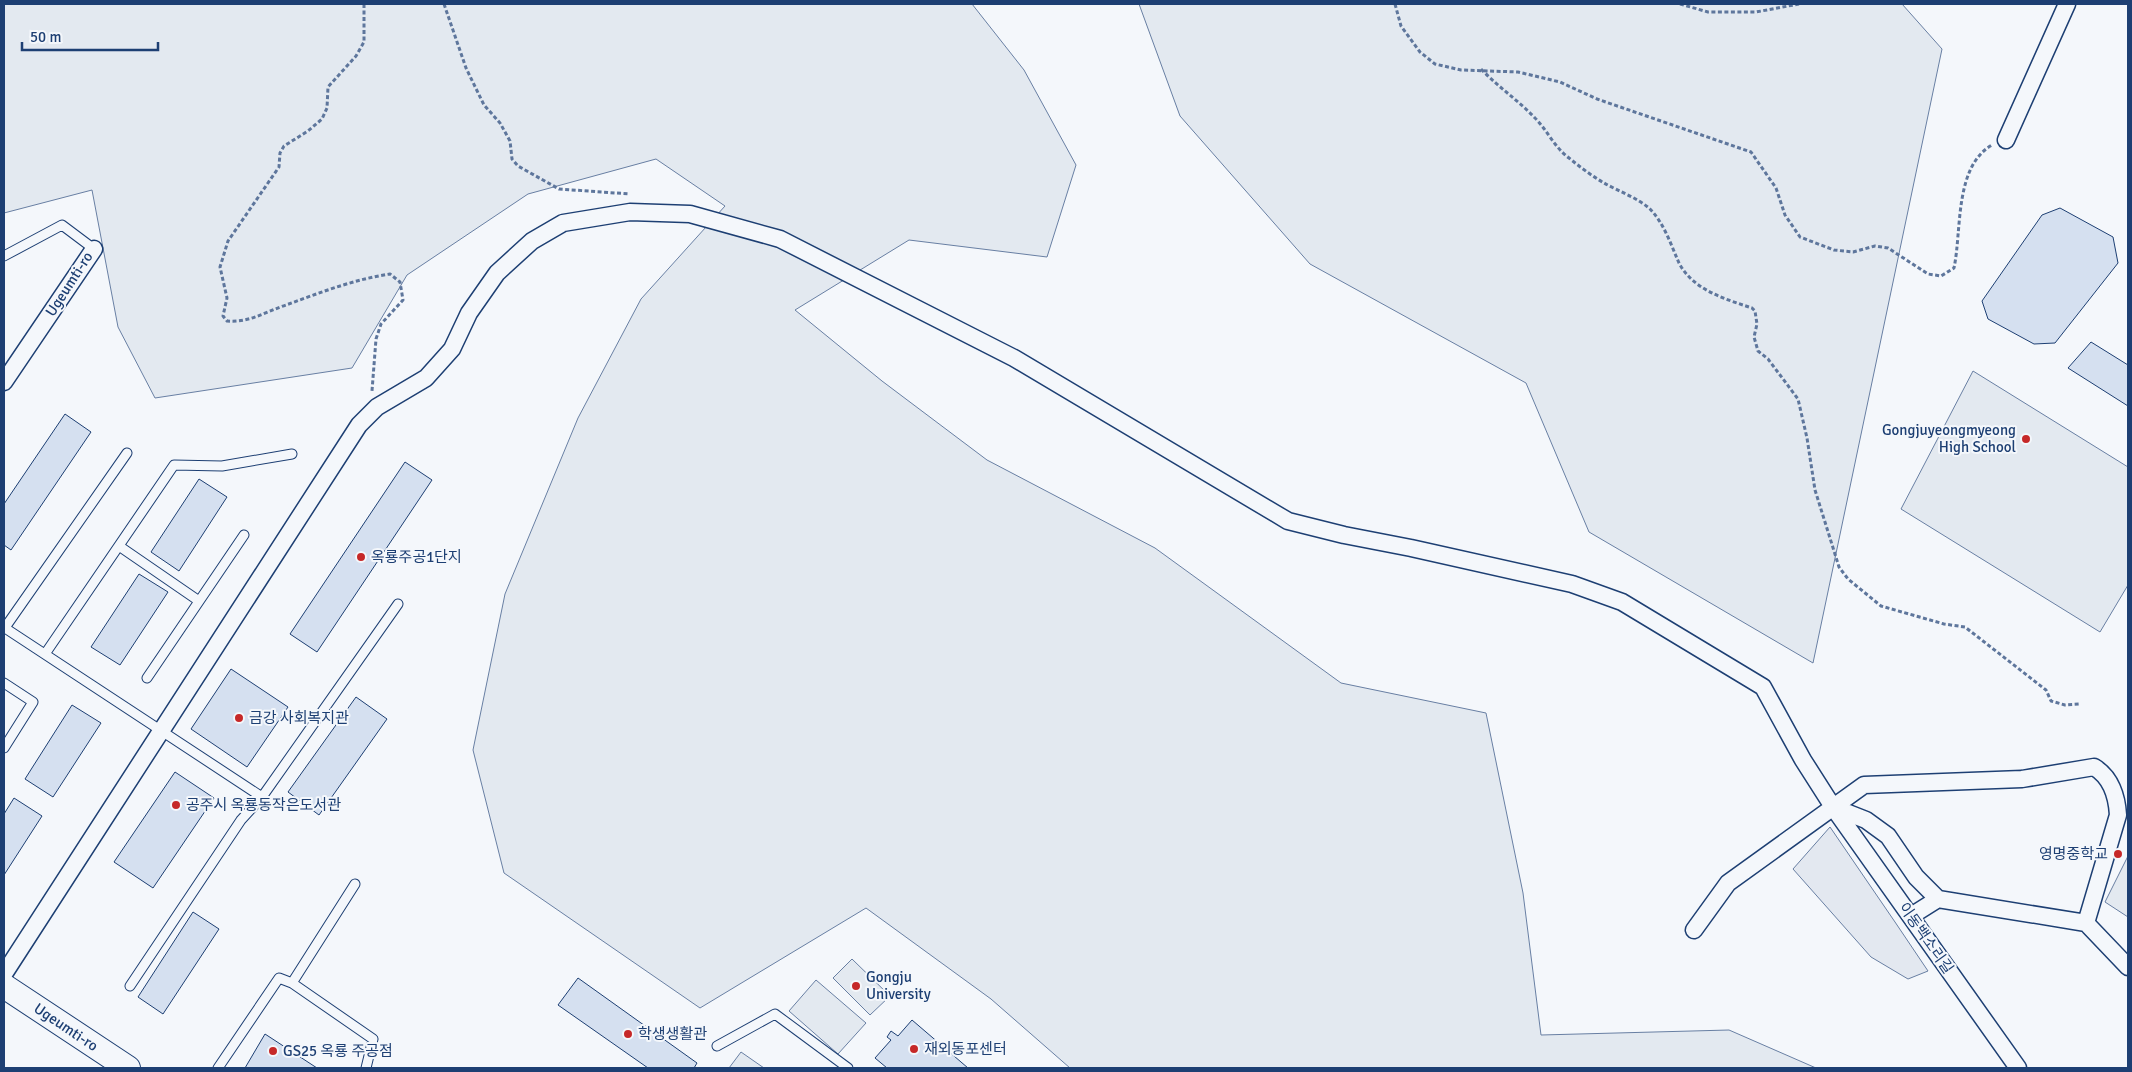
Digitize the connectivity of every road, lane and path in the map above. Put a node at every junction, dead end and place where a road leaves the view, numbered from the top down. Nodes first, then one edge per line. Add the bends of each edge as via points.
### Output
1 (364, 4) edge
2 (444, 4) edge
3 (1395, 4) edge
4 (1680, 4) edge
5 (1799, 4) edge
6 (2067, 4) edge
7 (1481, 69) junction
8 (2006, 140) joint
9 (634, 194) dead end
10 (94, 249) joint
11 (4, 256) edge
12 (4, 382) edge
13 (377, 407) junction
14 (126, 453) dead end
15 (292, 454) dead end
16 (244, 535) dead end
17 (119, 546) junction
18 (199, 601) junction
19 (398, 604) dead end
20 (4, 628) edge
21 (45, 654) junction
22 (147, 678) dead end
23 (4, 682) edge
24 (2080, 704) dead end
25 (161, 730) junction
26 (4, 748) edge
27 (262, 797) junction
28 (1833, 807) junction
29 (355, 884) dead end
30 (1938, 899) junction
31 (1911, 916) junction
32 (2086, 924) junction
33 (1694, 930) dead end
34 (2128, 967) edge
35 (292, 983) junction
36 (130, 986) dead end
37 (7, 987) edge
38 (716, 1046) dead end
39 (128, 1068) edge
40 (218, 1068) edge
41 (366, 1068) edge
42 (848, 1068) edge
43 (2018, 1068) edge

1 - 13 path via 364,42 328,87 327,108 322,119 284,146 279,167 228,241 220,267 227,298 223,316 227,321 255,318 284,305 373,276 390,274 400,282 403,300 381,324 376,339 372,395
2 - 9 path via 466,68 484,105 510,141 512,159 518,166 559,189
3 - 7 path via 1401,26 1420,52 1435,64 1461,70
4 - 5 path via 1708,12 1756,12
6 - 8 street
7 - 8 path via 1518,72 1560,82 1597,99 1751,152 1776,188 1785,215 1800,237 1834,250 1853,252 1874,246 1888,248 1928,274 1941,276 1954,268 1962,196 1968,175 1984,149
7 - 24 path via 1537,120 1567,156 1602,182 1650,209 1662,225 1680,264 1701,287 1755,312 1758,351 1798,398 1815,490 1839,567 1848,580 1881,606 1965,627 2046,690 2051,701 2065,705
10 - 11 lane, Ugeumti-ro via 62,225
10 - 12 street, Ugeumti-ro
13 - 25 street, 이동백소리길 via 359,425
13 - 28 street, 이동백소리길 via 426,378 452,349 469,313 497,273 532,241 563,223 630,212 690,214 780,239 1014,358 1288,521 1344,536 1572,584 1622,602 1763,687
14 - 20 lane
15 - 17 lane via 222,466 174,466
16 - 18 lane
17 - 18 lane
17 - 21 lane
18 - 22 lane
19 - 27 lane
20 - 21 lane
21 - 25 lane
23 - 26 lane via 33,702
25 - 27 lane
25 - 37 street, 이동백소리길
27 - 36 lane via 241,820
28 - 30 street via 1866,820 1888,836 1916,876
28 - 31 street, 이동백소리길
28 - 32 street via 1864,785 2022,780 2094,767 2103,773 2117,798 2118,815
28 - 33 street via 1728,883
29 - 35 lane
30 - 31 street
30 - 32 street
31 - 43 street, 이동백소리길
32 - 34 street
35 - 40 lane via 279,978
35 - 41 lane via 374,1039
37 - 39 main road, Ugeumti-ro
38 - 42 lane via 775,1014

